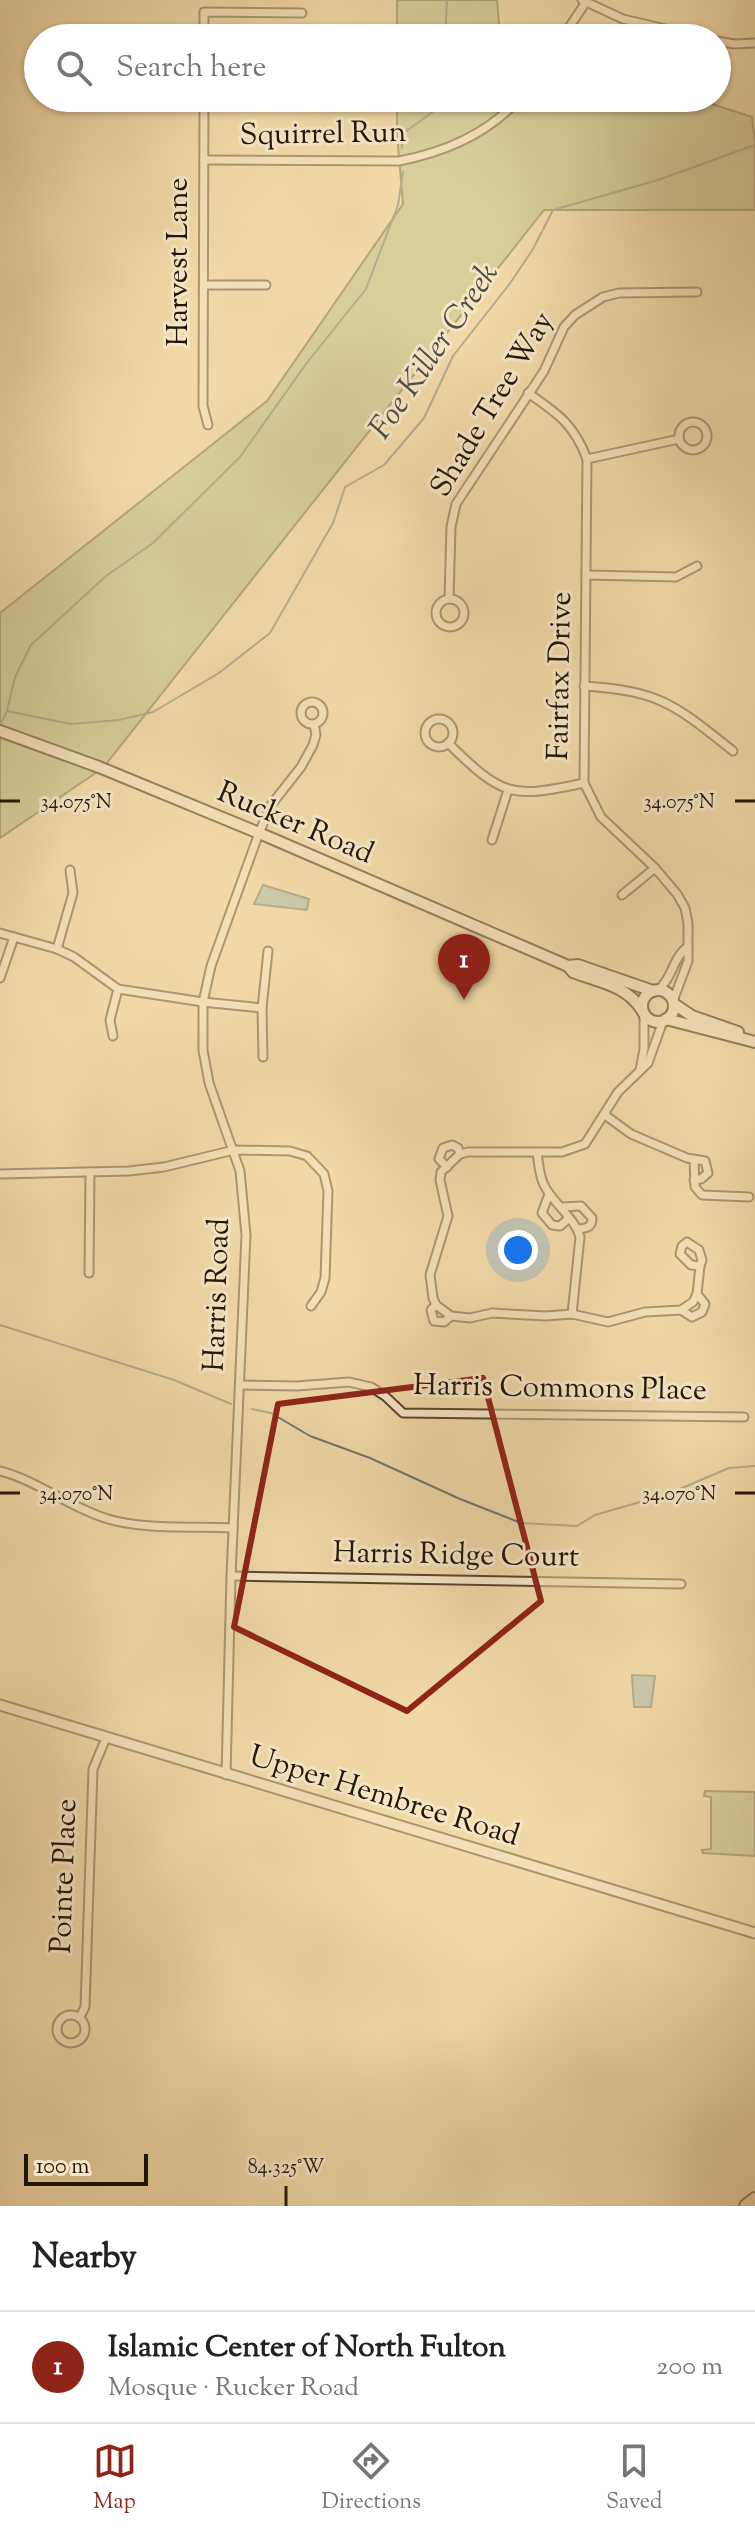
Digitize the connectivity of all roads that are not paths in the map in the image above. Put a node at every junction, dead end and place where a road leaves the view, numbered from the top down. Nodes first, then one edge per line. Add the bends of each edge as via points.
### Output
1 (584, 1) edge
2 (302, 13) dead end
3 (204, 24) edge
4 (570, 24) edge
5 (644, 24) edge
6 (731, 43) edge
7 (755, 43) edge
8 (204, 112) edge
9 (504, 112) edge
10 (204, 160) junction
11 (204, 285) junction
12 (266, 285) dead end
13 (697, 292) dead end
14 (528, 393) junction
15 (208, 425) dead end
16 (679, 439) junction
17 (587, 459) junction
18 (697, 566) dead end
19 (587, 575) junction
20 (449, 599) dead end
21 (584, 686) junction
22 (314, 724) dead end
23 (4, 732) edge
24 (448, 743) dead end
25 (733, 751) dead end
26 (584, 783) junction
27 (508, 790) junction
28 (259, 833) junction
29 (492, 840) dead end
30 (655, 868) junction
31 (70, 870) dead end
32 (622, 895) dead end
33 (0, 933) edge
34 (14, 937) junction
35 (687, 947) junction
36 (57, 949) junction
37 (268, 951) dead end
38 (568, 966) junction
39 (0, 978) edge
40 (118, 989) junction
41 (655, 990) junction
42 (203, 1002) junction
43 (673, 1002) junction
44 (262, 1008) junction
45 (643, 1012) junction
46 (664, 1020) junction
47 (113, 1036) dead end
48 (754, 1042) edge
49 (263, 1057) dead end
50 (639, 1072) junction
51 (605, 1115) junction
52 (234, 1150) junction
53 (537, 1153) junction
54 (460, 1154) junction
55 (694, 1160) junction
56 (447, 1167) junction
57 (90, 1172) junction
58 (0, 1174) edge
59 (694, 1180) junction
60 (549, 1194) junction
61 (749, 1197) dead end
62 (563, 1207) junction
63 (568, 1219) junction
64 (578, 1229) junction
65 (700, 1266) dead end
66 (89, 1273) dead end
67 (697, 1294) junction
68 (436, 1305) junction
69 (311, 1306) dead end
70 (681, 1310) junction
71 (572, 1314) junction
72 (451, 1316) junction
73 (240, 1385) junction
74 (744, 1417) dead end
75 (0, 1471) edge
76 (233, 1528) junction
77 (231, 1576) junction
78 (681, 1584) dead end
79 (0, 1705) edge
80 (106, 1738) junction
81 (226, 1775) junction
82 (755, 1933) edge
83 (80, 2017) junction
84 (755, 2199) edge
85 (746, 2206) edge

1 - 4 street
1 - 5 street
2 - 3 street via 204,12
6 - 7 street
8 - 10 street, Harvest Lane
9 - 10 street, Squirrel Run via 469,138 413,159
10 - 11 street, Harvest Lane
11 - 12 street
11 - 15 street, Harvest Lane via 203,406
13 - 14 street, Shade Tree Way via 619,293 588,305 564,327
14 - 17 street, Fairfax Drive via 569,424
14 - 20 street, Shade Tree Way via 456,504
16 - 16 street via 684,447 697,450 707,432 692,422 681,429
16 - 17 street
17 - 19 street, Fairfax Drive
18 - 19 street via 676,577
19 - 21 street, Fairfax Drive
21 - 25 street via 627,689 660,699
21 - 26 street, Fairfax Drive
22 - 28 street, Harris Road via 313,745 271,805
23 - 28 main road, Rucker Road
24 - 27 street via 482,777
26 - 27 street via 537,793
26 - 30 street, Fairfax Drive via 601,817
27 - 29 street
28 - 38 main road, Rucker Road
28 - 42 street, Harris Road
30 - 32 street
30 - 35 street, Fairfax Drive via 685,908
31 - 36 street via 73,893
33 - 34 street
34 - 36 street
34 - 39 street
35 - 41 street via 678,954 668,980
35 - 43 street, Fairfax Drive via 688,961
36 - 40 street
37 - 44 street
38 - 41 main road, Rucker Road
38 - 45 main road, Rucker Road via 622,989
40 - 42 street
40 - 47 street via 110,1020
41 - 43 main road via 666,992
41 - 45 main road via 644,997
42 - 44 street
42 - 52 street, Harris Road via 209,1083
43 - 46 main road via 672,1014
43 - 48 main road via 692,1016
44 - 49 street
45 - 46 main road via 654,1021
45 - 50 street
46 - 48 main road
46 - 50 street via 651,1057
50 - 51 street via 618,1092
51 - 53 street via 585,1144
51 - 55 street via 631,1134
52 - 57 street via 164,1167
52 - 69 street via 300,1153 324,1174 325,1278
52 - 73 street, Harris Road via 246,1235
53 - 54 street
53 - 60 street
54 - 56 street
54 - 56 street via 455,1146 443,1148 439,1159
55 - 59 street
55 - 59 street via 702,1159 708,1166 706,1176
56 - 68 street via 440,1180 448,1216 430,1275
57 - 58 street
57 - 66 street
59 - 61 street via 702,1195
60 - 62 street
60 - 63 street via 542,1208 547,1221 560,1226
62 - 63 street
62 - 64 street via 581,1206 589,1212 591,1225
63 - 64 street
64 - 71 street via 581,1246
65 - 67 street
67 - 70 street
67 - 70 street via 705,1304 702,1312 692,1317
68 - 72 street
68 - 72 street via 431,1310 434,1321
70 - 71 street via 608,1322
71 - 72 street
73 - 74 street, Harris Commons Place via 349,1382 371,1387 403,1413
73 - 76 street, Harris Road
75 - 76 street via 110,1520
76 - 77 street, Harris Road
77 - 78 street, Harris Ridge Court
77 - 81 street, Harris Road
79 - 80 street, Upper Hembree Road
80 - 81 street, Upper Hembree Road
80 - 83 street, Pointe Place via 93,1769 85,2007
81 - 82 street, Upper Hembree Road
83 - 83 street, Pointe Place via 60,2020 57,2031 64,2041 82,2038 85,2027
84 - 85 highway

